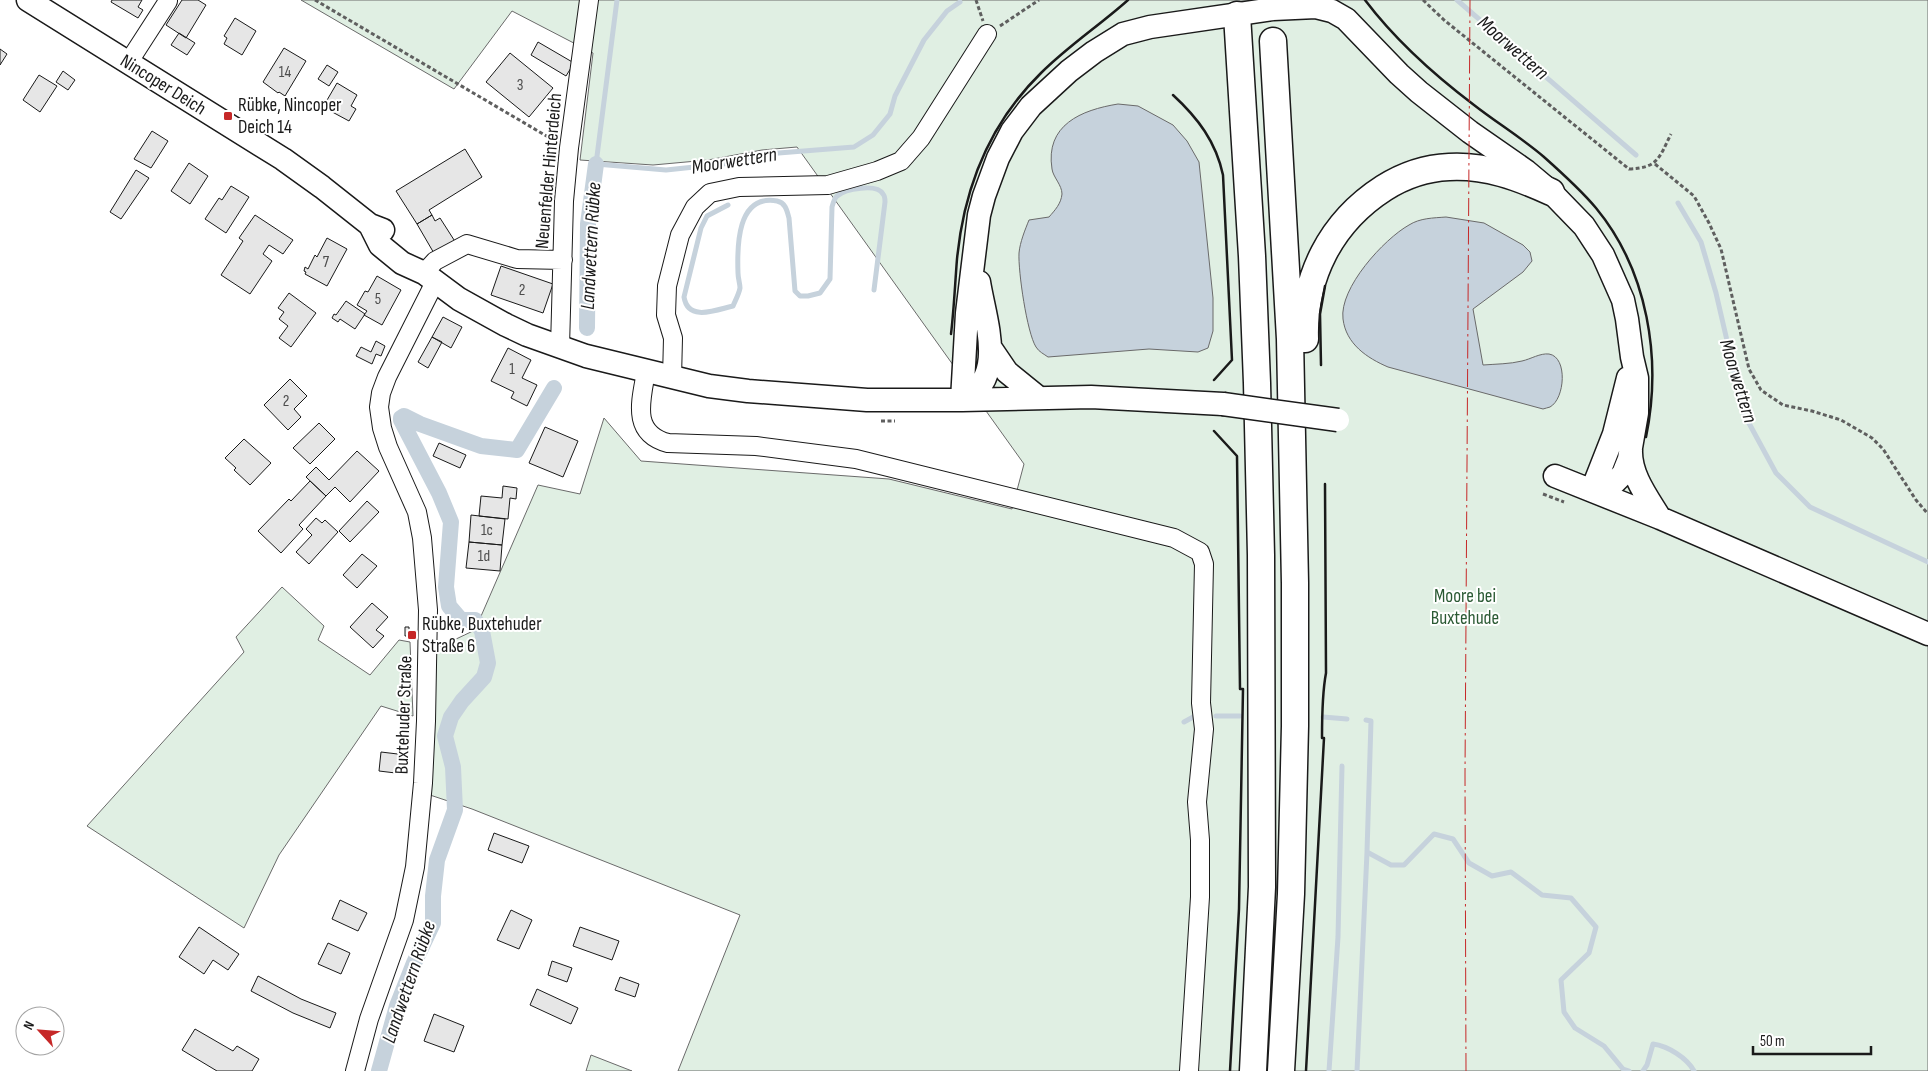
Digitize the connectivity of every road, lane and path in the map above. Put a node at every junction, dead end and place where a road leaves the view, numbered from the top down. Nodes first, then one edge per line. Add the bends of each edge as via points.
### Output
1 (28, 0) edge
2 (315, 0) edge
3 (589, 0) edge
4 (1039, 0) edge
5 (1423, 0) edge
6 (168, 1) edge
7 (1237, 15) junction
8 (988, 34) joint
9 (1273, 41) dead end
10 (128, 63) junction
11 (1671, 134) dead end
12 (568, 148) junction
13 (1654, 164) junction
14 (1551, 192) junction
15 (975, 259) junction
16 (563, 260) junction
17 (430, 277) junction
18 (560, 347) junction
19 (990, 347) junction
20 (1632, 357) junction
21 (646, 372) junction
22 (672, 378) junction
23 (1039, 398) junction
24 (962, 400) junction
25 (1338, 420) dead end
26 (1632, 446) junction
27 (1554, 476) dead end
28 (1592, 490) junction
29 (1928, 514) edge
30 (1660, 518) junction
31 (1928, 634) edge
32 (1302, 715) junction
33 (355, 1071) edge
34 (1189, 1071) edge
35 (1253, 1071) edge
36 (1281, 1071) edge

1 - 10 main road, Nincoper Deich
2 - 12 path
3 - 12 street, Neuenfelder Hinterdeich
4 - 8 path
5 - 13 path via 1630,169 1644,169
6 - 10 street
7 - 14 main road via 1307,6 1337,13 1419,92
7 - 15 main road via 1150,27 1124,34 1094,52 1048,90 1020,119 998,158 979,216
7 - 35 highway via 1252,256 1261,555 1262,887
8 - 22 street via 921,138 901,161 828,185 739,187 710,193 695,207 680,235 667,286 666,315 674,338
9 - 32 highway via 1290,339
10 - 17 main road, Nincoper Deich via 322,187 370,225 380,245
11 - 13 path
12 - 16 street, Neuenfelder Hinterdeich
13 - 29 path via 1694,196 1721,249 1749,369 1761,390 1783,405 1841,420 1872,438
14 - 20 main road via 1584,226 1609,268 1623,300
14 - 32 highway via 1520,178 1483,168 1431,169 1398,180 1354,210 1338,228 1320,259 1307,303 1305,335 1310,568
15 - 19 main road
15 - 24 main road
16 - 17 street via 517,259 467,244 435,261
16 - 18 street, Neuenfelder Hinterdeich
17 - 18 main road, Nincoper Deich via 459,299 506,325
17 - 33 street, Buxtehuder Straße via 387,376 379,407 388,447 417,512 422,538 428,610 423,784 404,920 369,1019
18 - 21 main road, Nincoper Deich
19 - 23 main road via 1007,372
19 - 24 main road via 988,374 978,388
20 - 26 main road via 1638,393
20 - 28 main road via 1614,434
21 - 22 main road, Nincoper Deich
21 - 34 street via 641,414 648,434 656,440 756,446 856,458 1174,538 1200,552 1204,564 1201,704 1204,729 1197,802 1200,897
22 - 24 main road, Nincoper Deich via 708,386 788,395 867,400
23 - 24 main road, Nincoper Deich
23 - 25 main road, Nincoper Deich, bridge via 1091,397 1223,404
26 - 28 main road via 1618,480 1612,485
26 - 30 main road via 1635,471
27 - 28 main road
28 - 30 main road
30 - 31 main road
32 - 36 highway via 1308,769 1291,894

